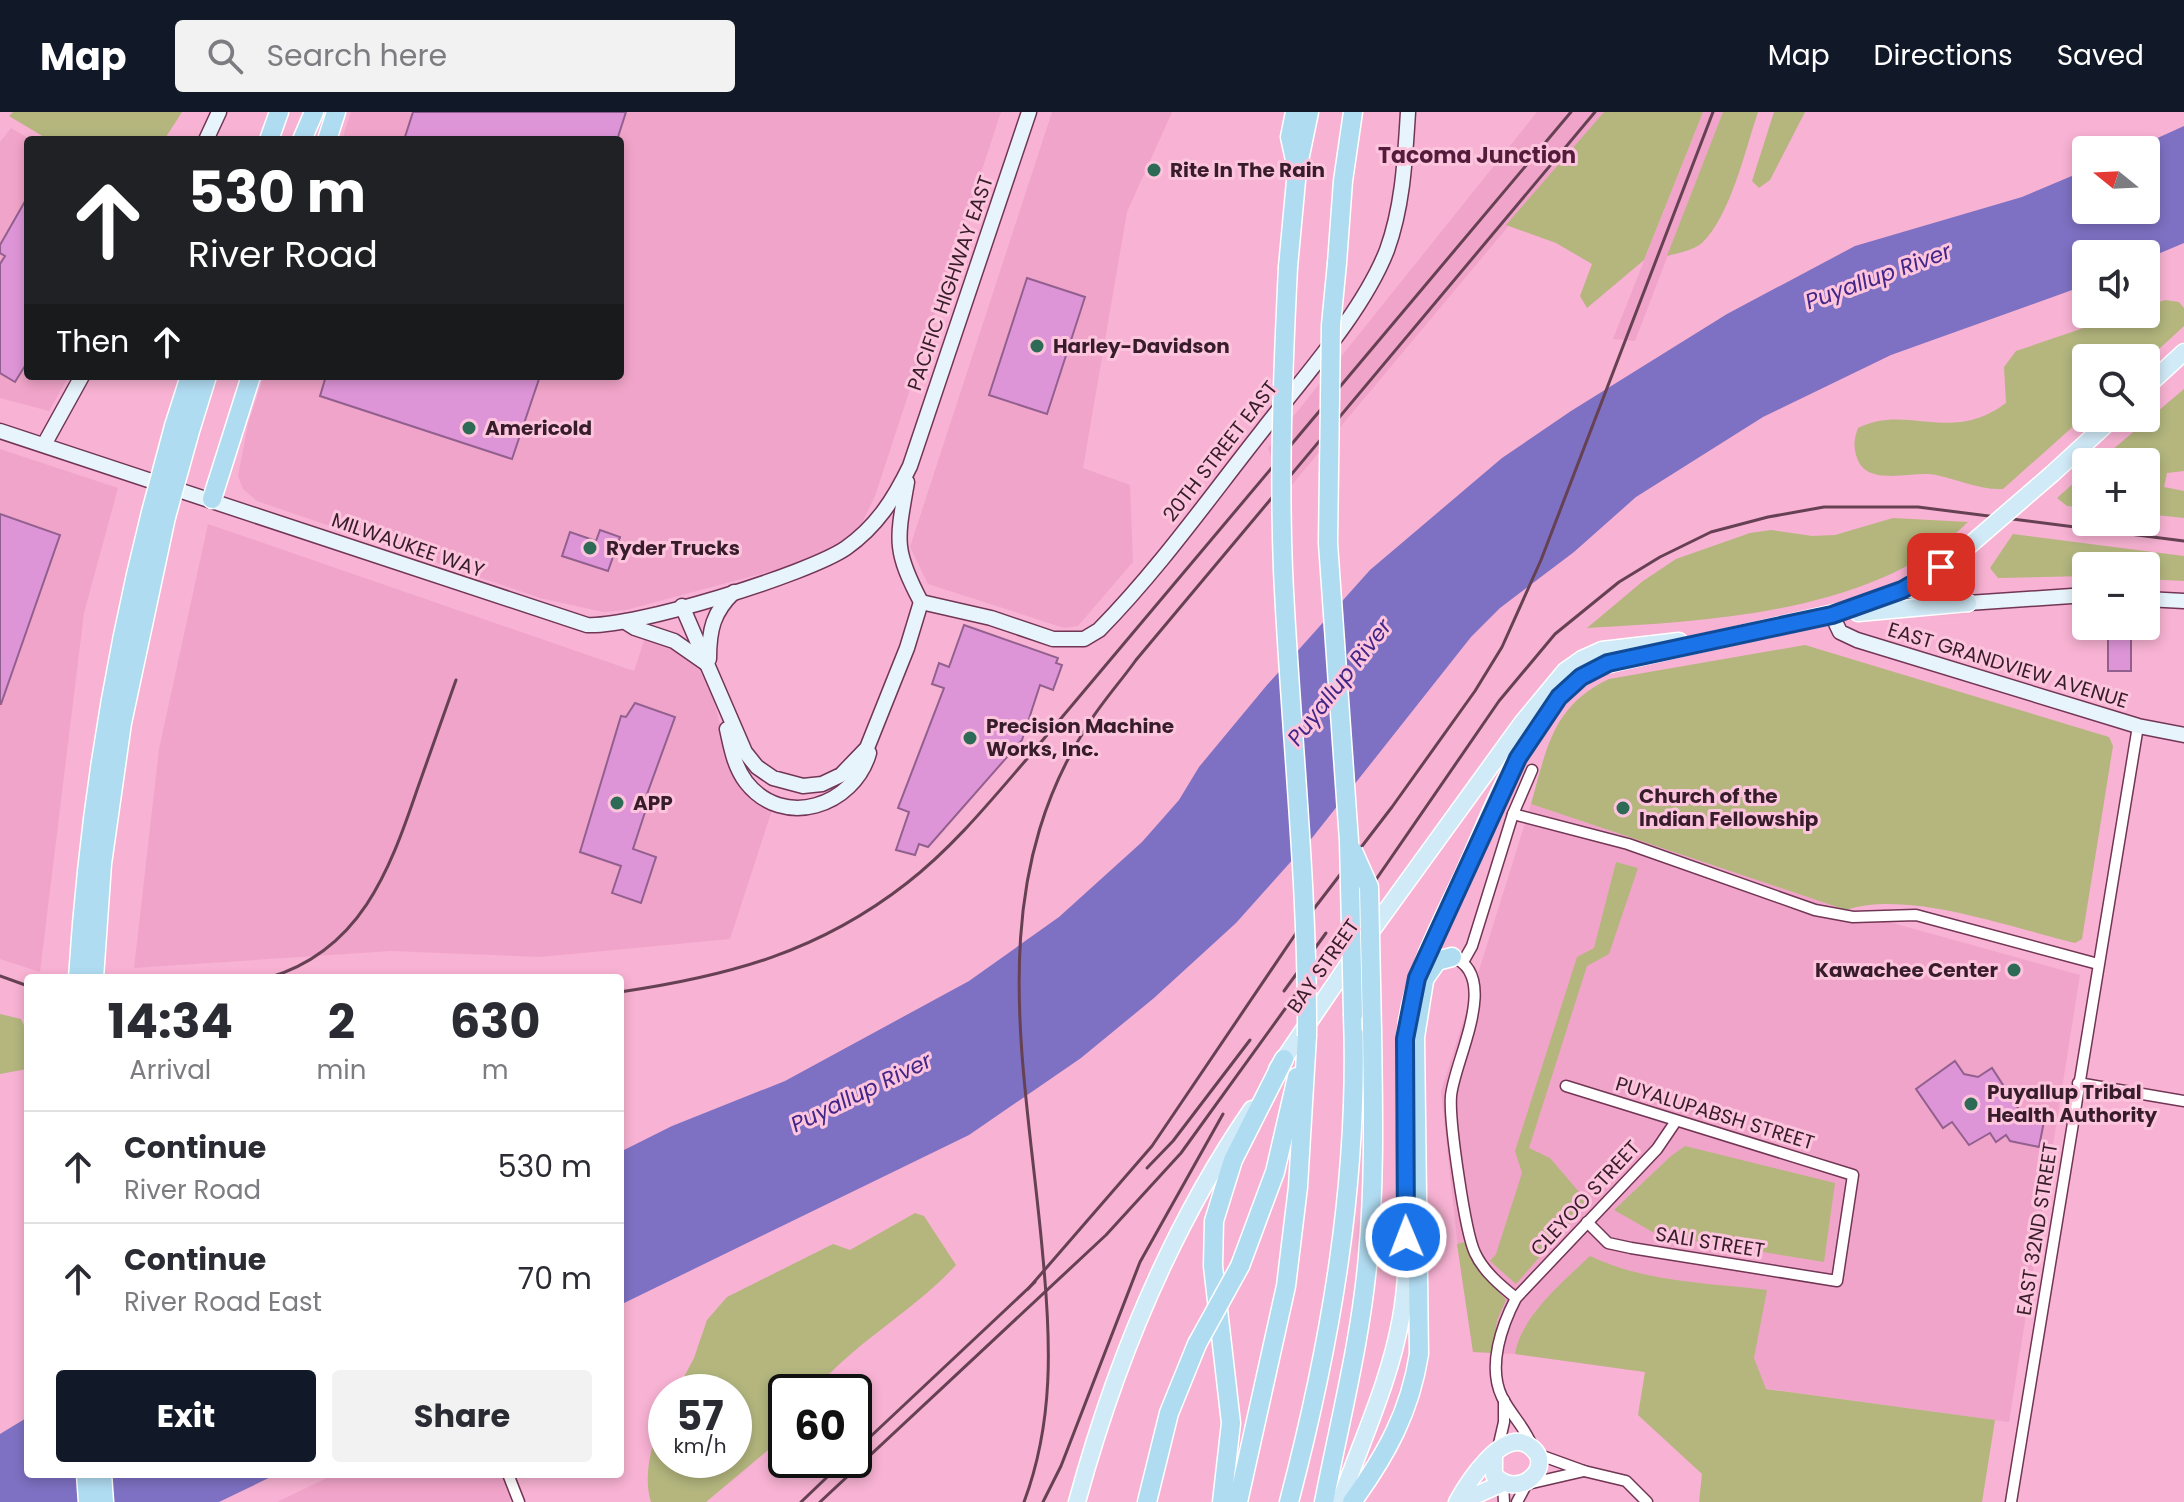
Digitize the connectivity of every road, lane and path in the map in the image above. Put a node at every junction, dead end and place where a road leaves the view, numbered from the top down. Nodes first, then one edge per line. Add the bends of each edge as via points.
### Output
1 (219, 112) edge
2 (279, 112) edge
3 (301, 112) edge
4 (314, 112) edge
5 (336, 112) edge
6 (1029, 112) edge
7 (1295, 112) edge
8 (1309, 112) edge
9 (1353, 112) edge
10 (1408, 112) edge
11 (208, 136) edge
12 (270, 136) edge
13 (292, 136) edge
14 (304, 136) edge
15 (328, 136) edge
16 (1297, 170) junction
17 (2184, 352) edge
18 (2160, 374) edge
19 (80, 380) edge
20 (189, 380) edge
21 (205, 380) edge
22 (250, 380) edge
23 (182, 428) junction
24 (0, 431) edge
25 (2098, 432) edge
26 (45, 443) junction
27 (910, 466) junction
28 (212, 499) junction
29 (1964, 550) junction
30 (736, 590) junction
31 (1902, 590) junction
32 (2072, 596) edge
33 (2160, 600) edge
34 (2184, 601) edge
35 (921, 602) junction
36 (1968, 603) junction
37 (682, 606) junction
38 (1832, 615) junction
39 (627, 623) junction
40 (1709, 640) junction
41 (709, 667) junction
42 (721, 701) junction
43 (2138, 726) junction
44 (2184, 735) edge
45 (871, 740) junction
46 (1532, 770) dead end
47 (1513, 814) junction
48 (1349, 841) junction
49 (90, 912) junction
50 (1439, 927) junction
51 (1429, 950) junction
52 (1458, 960) junction
53 (2098, 964) junction
54 (79, 974) edge
55 (94, 974) edge
56 (1421, 988) junction
57 (1307, 1036) junction
58 (1284, 1059) junction
59 (2078, 1083) junction
60 (1566, 1086) dead end
61 (2184, 1101) edge
62 (1676, 1121) junction
63 (1587, 1222) junction
64 (1837, 1281) joint
65 (1516, 1298) junction
66 (1504, 1400) junction
67 (1496, 1451) junction
68 (1535, 1451) junction
69 (1584, 1471) junction
70 (86, 1478) edge
71 (102, 1478) edge
72 (510, 1478) edge
73 (1503, 1490) edge
74 (1525, 1490) edge
75 (88, 1502) edge
76 (104, 1502) edge
77 (519, 1502) edge
78 (1075, 1502) edge
79 (1147, 1502) edge
80 (1222, 1502) edge
81 (1238, 1502) edge
82 (1289, 1502) edge
83 (1324, 1502) edge
84 (1340, 1502) edge
85 (1352, 1502) edge
86 (1458, 1502) edge
87 (1647, 1502) edge
88 (2011, 1502) edge

1 - 11 street
2 - 12 highway
3 - 13 highway
4 - 14 highway
5 - 15 highway
6 - 27 street, PACIFIC HIGHWAY EAST
7 - 16 highway via 1290,137
8 - 16 highway
9 - 48 highway, bridge via 1330,355 1328,543
10 - 35 street, 20TH STREET EAST via 1400,204 1373,278 1308,371 1099,630 1084,639 1053,639
16 - 57 highway, bridge via 1282,385 1282,523 1306,901
17 - 18 main road
19 - 26 street
20 - 23 highway
21 - 23 highway
22 - 28 highway
23 - 49 highway, bridge via 158,514
24 - 26 street, MILWAUKEE WAY
25 - 29 main road, bridge
26 - 28 street, MILWAUKEE WAY
27 - 30 street, MILWAUKEE WAY via 892,502 845,548 805,568
27 - 35 street via 899,549
28 - 39 street, MILWAUKEE WAY via 575,622
29 - 31 main road
29 - 36 main road via 1950,584
30 - 37 street, MILWAUKEE WAY
30 - 41 street via 713,618
31 - 36 street
31 - 38 main road
32 - 36 street
33 - 34 street
35 - 45 street
36 - 38 main road
37 - 39 street, MILWAUKEE WAY
37 - 41 street
38 - 40 main road, BAY STREET
38 - 43 street, EAST GRANDVIEW AVENUE via 1840,632 1857,640
39 - 41 street via 674,641
40 - 50 main road, BAY STREET via 1601,666 1559,697 1513,768
40 - 58 main road, BAY STREET via 1602,650 1556,680 1401,888
41 - 42 street
42 - 45 street via 751,760 783,782 803,786 832,781 856,763
42 - 45 street via 740,774 755,791 784,806 821,806 844,792 862,771
43 - 44 street, EAST GRANDVIEW AVENUE
43 - 53 street, EAST 32ND STREET
46 - 47 street
47 - 52 street via 1472,946
47 - 53 street via 1628,844 1815,910 1853,917 1916,915
48 - 82 highway, bridge via 1355,1117 1324,1354
48 - 83 highway, bridge via 1369,887 1371,1223 1352,1368
49 - 54 highway
49 - 55 highway
50 - 51 main road, BAY STREET
50 - 52 main road via 1441,946
51 - 56 highway
51 - 84 main road, BAY STREET via 1417,978 1405,1039 1401,1317
52 - 56 highway via 1434,964
52 - 65 street via 1474,980 1475,997 1451,1094 1459,1170 1474,1250 1482,1266
53 - 59 street, EAST 32ND STREET
56 - 85 highway via 1415,1047 1419,1354 1408,1405 1388,1450
57 - 79 highway, bridge via 1267,1197 1169,1413
57 - 81 highway via 1286,1286
58 - 78 main road, BAY STREET via 1179,1227
58 - 80 highway via 1233,1160 1214,1221 1213,1266 1231,1423
59 - 61 street
59 - 88 street, EAST 32ND STREET
60 - 62 street, PUYALUPABSH STREET
62 - 63 street, CLEYOO STREET via 1657,1149
62 - 64 street, PUYALUPABSH STREET via 1853,1175
63 - 64 street, SALI STREET via 1608,1243
63 - 65 street, CLEYOO STREET
65 - 66 street via 1499,1348 1497,1378
66 - 67 street
66 - 68 street
67 - 68 main road via 1519,1441
67 - 73 main road via 1492,1468
67 - 86 main road
68 - 69 street
68 - 74 main road via 1539,1469
69 - 74 street
69 - 87 street via 1626,1481
70 - 75 highway
71 - 76 highway
72 - 77 street
73 - 74 main road
73 - 86 main road

